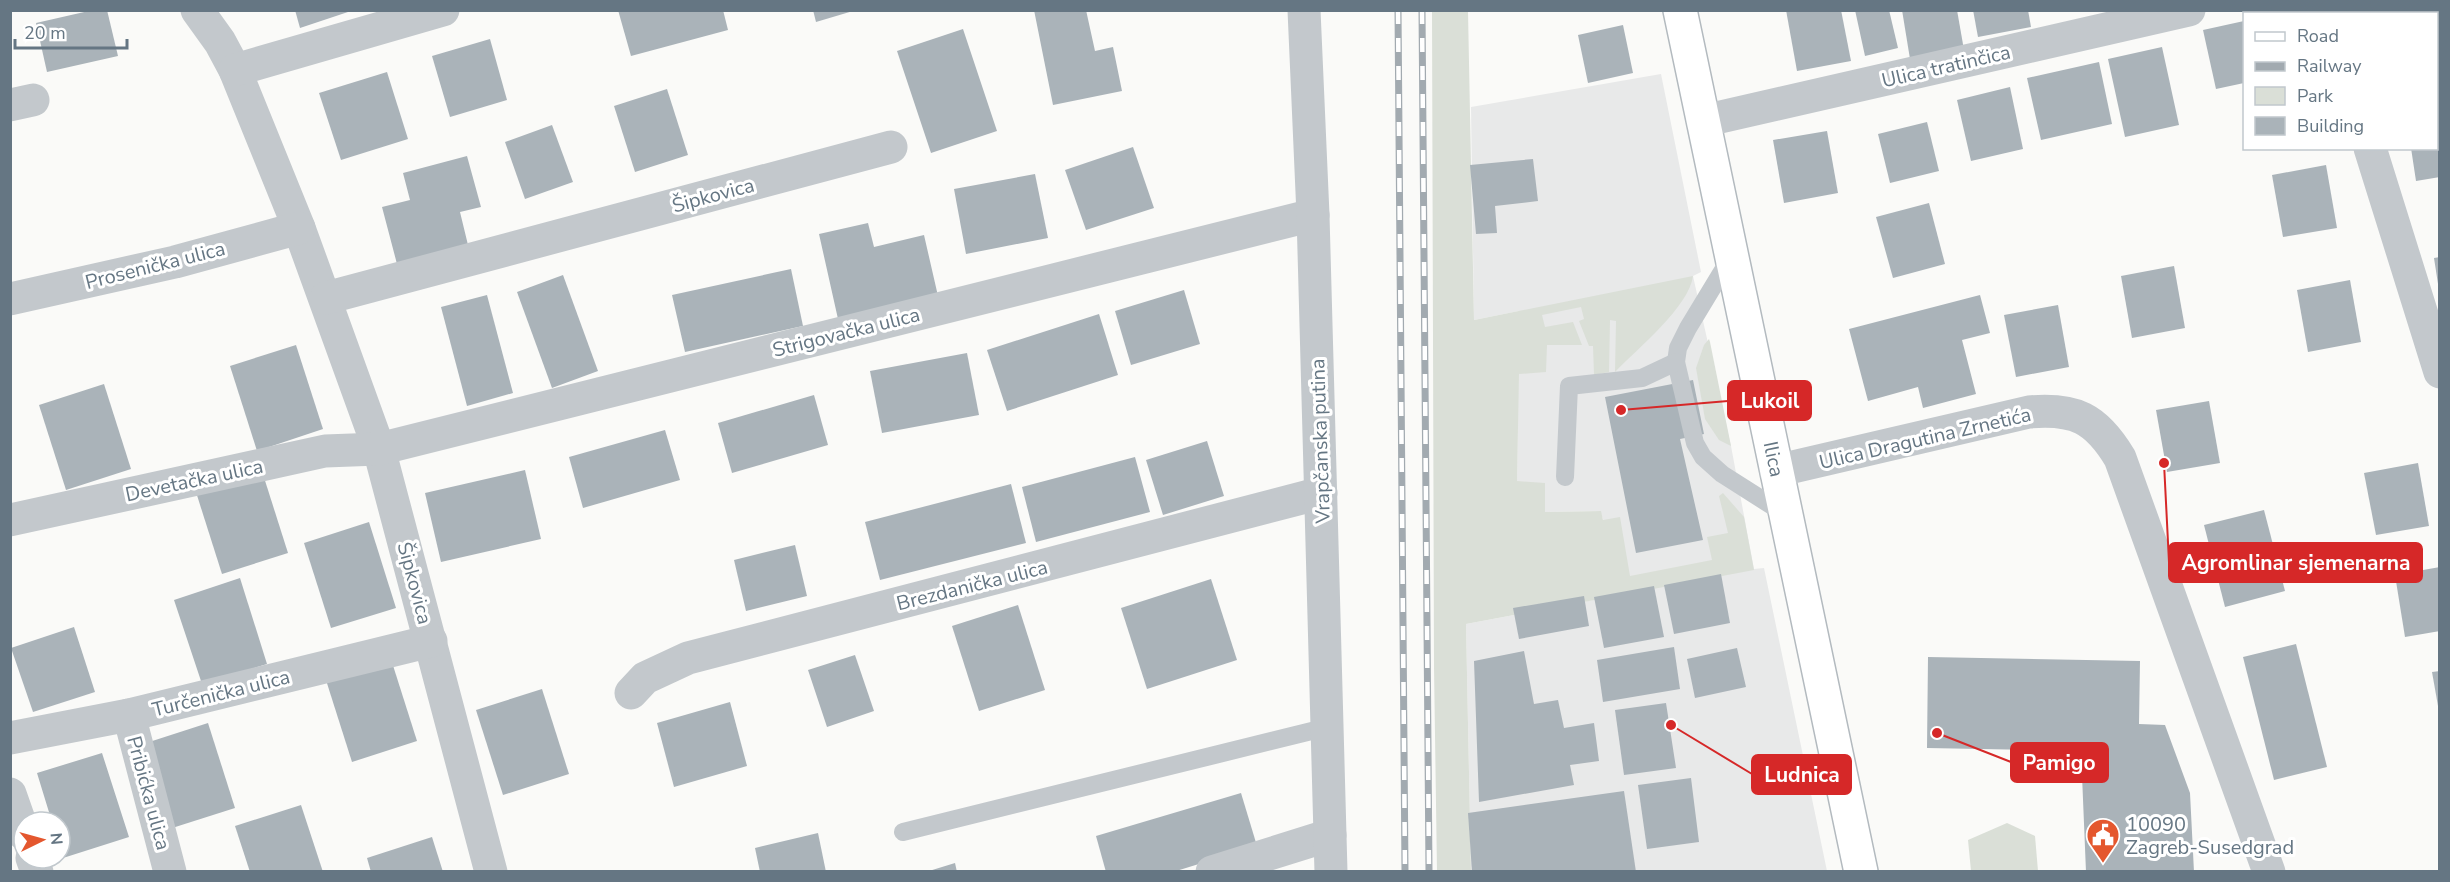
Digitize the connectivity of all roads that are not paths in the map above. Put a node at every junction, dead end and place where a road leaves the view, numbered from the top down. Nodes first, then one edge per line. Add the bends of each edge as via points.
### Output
1 (197, 10) edge
2 (443, 10) edge
3 (1304, 10) edge
4 (1680, 10) edge
5 (2188, 10) edge
6 (235, 70) junction
7 (1703, 121) junction
8 (891, 147) dead end
9 (2371, 150) edge
10 (1313, 215) junction
11 (300, 228) junction
12 (1731, 257) junction
13 (326, 298) junction
14 (10, 299) edge
15 (1676, 362) junction
16 (2439, 372) edge
17 (379, 449) junction
18 (1776, 471) junction
19 (1565, 477) dead end
20 (1321, 493) junction
21 (1786, 514) junction
22 (10, 520) edge
23 (431, 642) junction
24 (631, 693) dead end
25 (129, 716) junction
26 (1328, 727) junction
27 (10, 738) edge
28 (10, 794) edge
29 (16, 810) edge
30 (903, 832) dead end
31 (1330, 835) junction
32 (170, 872) edge
33 (491, 872) edge
34 (1212, 872) edge
35 (1331, 872) edge
36 (1861, 872) edge
37 (2269, 872) edge

1 - 6 street, Šipkovica
2 - 6 street
3 - 10 street, Vrapčanska putina
4 - 7 main road, Ilica
5 - 7 street, Ulica tratinčica
6 - 11 street, Šipkovica
7 - 12 main road, Ilica
8 - 13 street, Šipkovica
9 - 16 street
10 - 17 street, Strigovačka ulica
10 - 20 street, Vrapčanska putina
11 - 13 street, Šipkovica
11 - 14 street, Prosenička ulica via 175,262
12 - 15 lane via 1688,328
12 - 18 main road, Ilica
13 - 17 street, Šipkovica
15 - 19 lane via 1642,378 1569,386
15 - 21 lane via 1695,443 1703,457 1722,474
17 - 22 street, Devetačka ulica via 325,451
17 - 23 street, Šipkovica
18 - 21 main road, Ilica
18 - 37 street, Ulica Dragutina Zrnetića via 2029,412 2052,410 2074,414 2092,424 2107,437 2120,458
20 - 24 street, Brezdanička ulica via 688,658 645,678
20 - 26 street, Vrapčanska putina
21 - 36 main road, Ilica
23 - 25 street, Turčenička ulica
23 - 33 street, Šipkovica
25 - 27 street, Turčenička ulica
25 - 32 street, Pribićka ulica
26 - 30 lane
26 - 31 street, Vrapčanska putina
28 - 29 street
31 - 34 street
31 - 35 street, Vrapčanska putina

